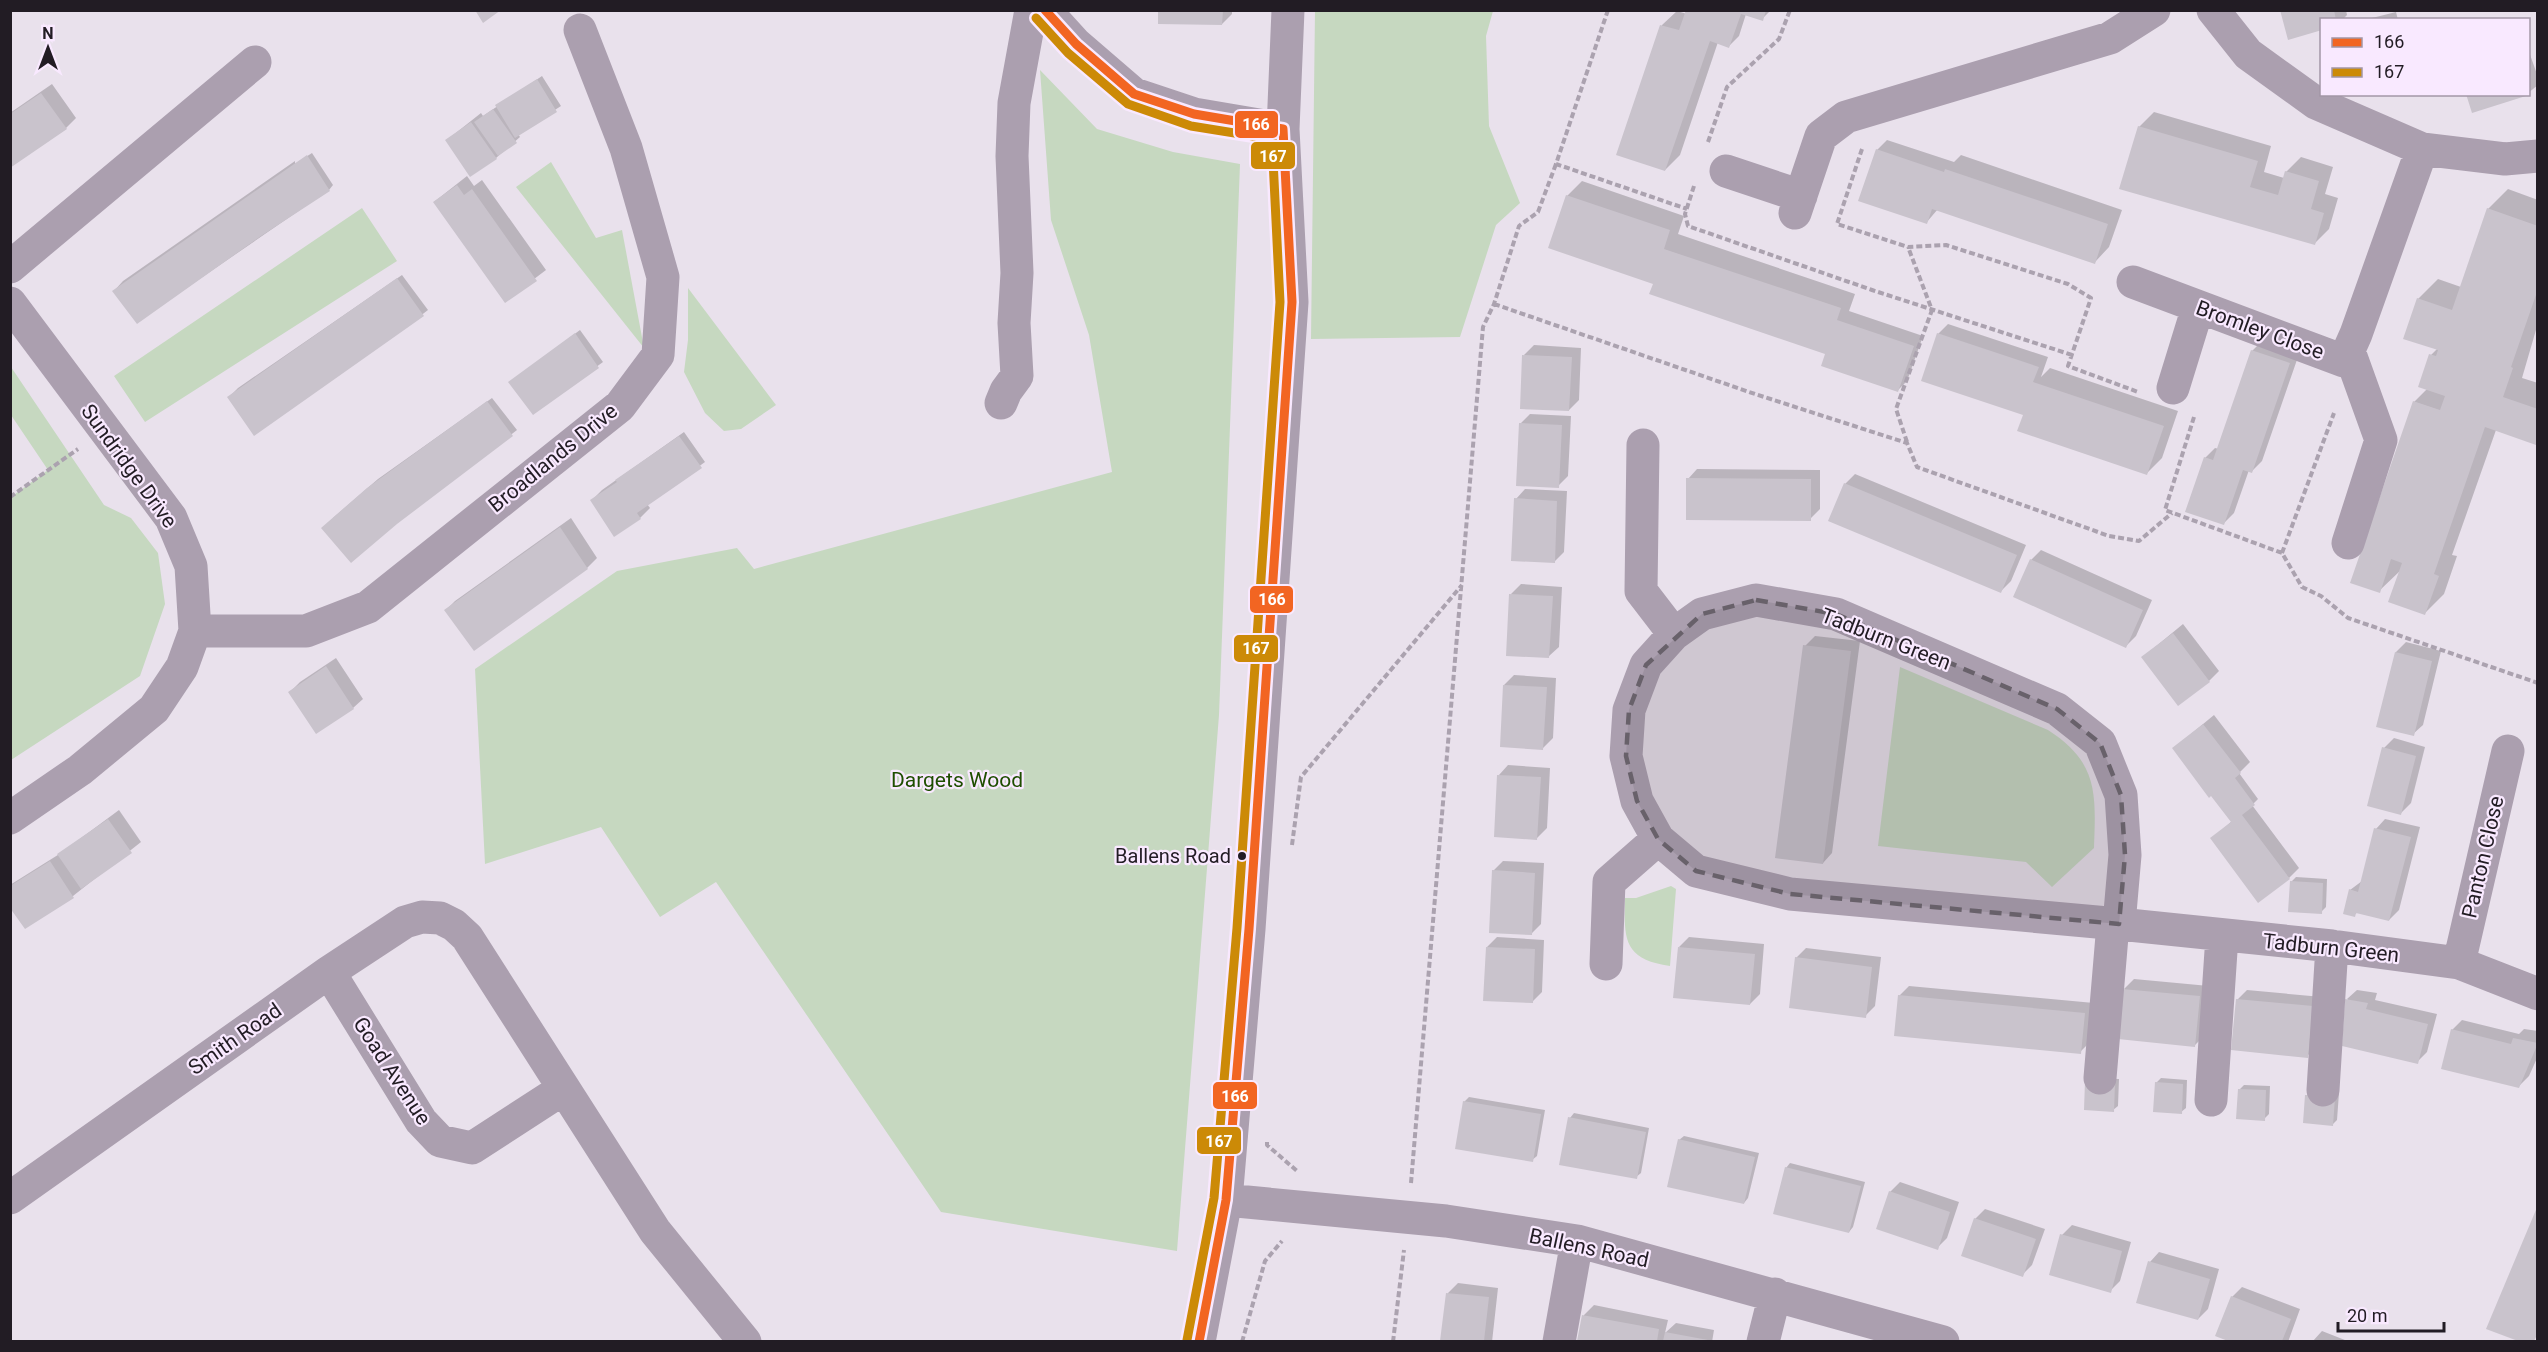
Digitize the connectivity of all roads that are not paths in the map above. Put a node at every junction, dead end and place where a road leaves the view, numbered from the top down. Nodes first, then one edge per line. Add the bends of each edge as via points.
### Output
1 (1031, 10) edge
2 (1045, 10) edge
3 (1288, 10) edge
4 (2154, 10) edge
5 (2213, 10) edge
6 (580, 30) dead end
7 (255, 62) dead end
8 (1283, 129) junction
9 (2422, 149) junction
10 (2538, 156) edge
11 (1726, 171) dead end
12 (10, 267) edge
13 (2133, 282) dead end
14 (10, 303) edge
15 (2198, 307) junction
16 (2349, 351) junction
17 (2159, 392) road end
18 (1002, 402) dead end
19 (1643, 445) dead end
20 (2348, 543) dead end
21 (195, 631) junction
22 (1674, 634) junction
23 (2508, 752) dead end
24 (10, 818) edge
25 (1658, 839) junction
26 (2116, 924) junction
27 (2222, 936) junction
28 (2332, 946) junction
29 (2459, 963) junction
30 (1606, 964) dead end
31 (329, 972) junction
32 (2538, 994) edge
33 (2100, 1078) dead end
34 (562, 1089) junction
35 (2323, 1090) dead end
36 (2211, 1100) dead end
37 (10, 1198) edge
38 (1226, 1200) junction
39 (1577, 1241) junction
40 (1775, 1294) junction
41 (745, 1341) edge
42 (1199, 1341) edge
43 (1559, 1341) edge
44 (1763, 1341) edge
45 (1943, 1341) edge

1 - 18 street via 1014,103 1017,376
2 - 8 street via 1076,44 1134,94 1194,114
3 - 8 street
4 - 11 street via 2110,38 1846,117 1821,136 1798,204
5 - 9 street via 2248,54 2316,103
6 - 21 street, Broadlands Drive via 626,148 663,277 658,355 620,406 368,607 306,631
7 - 12 street
8 - 38 street via 1292,302 1249,930
9 - 10 street via 2505,159
9 - 16 street, Bromley Close
13 - 15 street, Bromley Close
14 - 21 street, Sundridge Drive via 171,518 191,566
15 - 16 street, Bromley Close via 2344,361
15 - 17 street
16 - 20 street via 2381,440
19 - 22 street via 1641,591
21 - 24 street, Sundridge Drive via 182,667 154,710 80,770
22 - 25 street, Tadburn Green via 1646,664 1629,710 1626,756 1637,801
22 - 26 street, Tadburn Green via 1702,614 1756,600 1836,614 2057,709 2100,743 2121,795 2125,855
23 - 29 street, Panton Close
25 - 26 street, Tadburn Green via 1696,871 1790,894
25 - 30 street via 1609,882
26 - 27 street, Tadburn Green
26 - 33 street
27 - 28 street, Tadburn Green
27 - 36 street
28 - 29 street, Tadburn Green
28 - 35 street
29 - 32 street, Tadburn Green
31 - 34 street, Smith Road via 405,922 422,917 440,918 454,925 467,937
31 - 34 street, Goad Avenue via 421,1121 440,1141 472,1148
31 - 37 street, Smith Road
34 - 41 street via 655,1231
38 - 39 street, Ballens Road via 1446,1221
38 - 42 street
39 - 40 street, Ballens Road
39 - 43 street
40 - 44 street
40 - 45 street, Ballens Road

